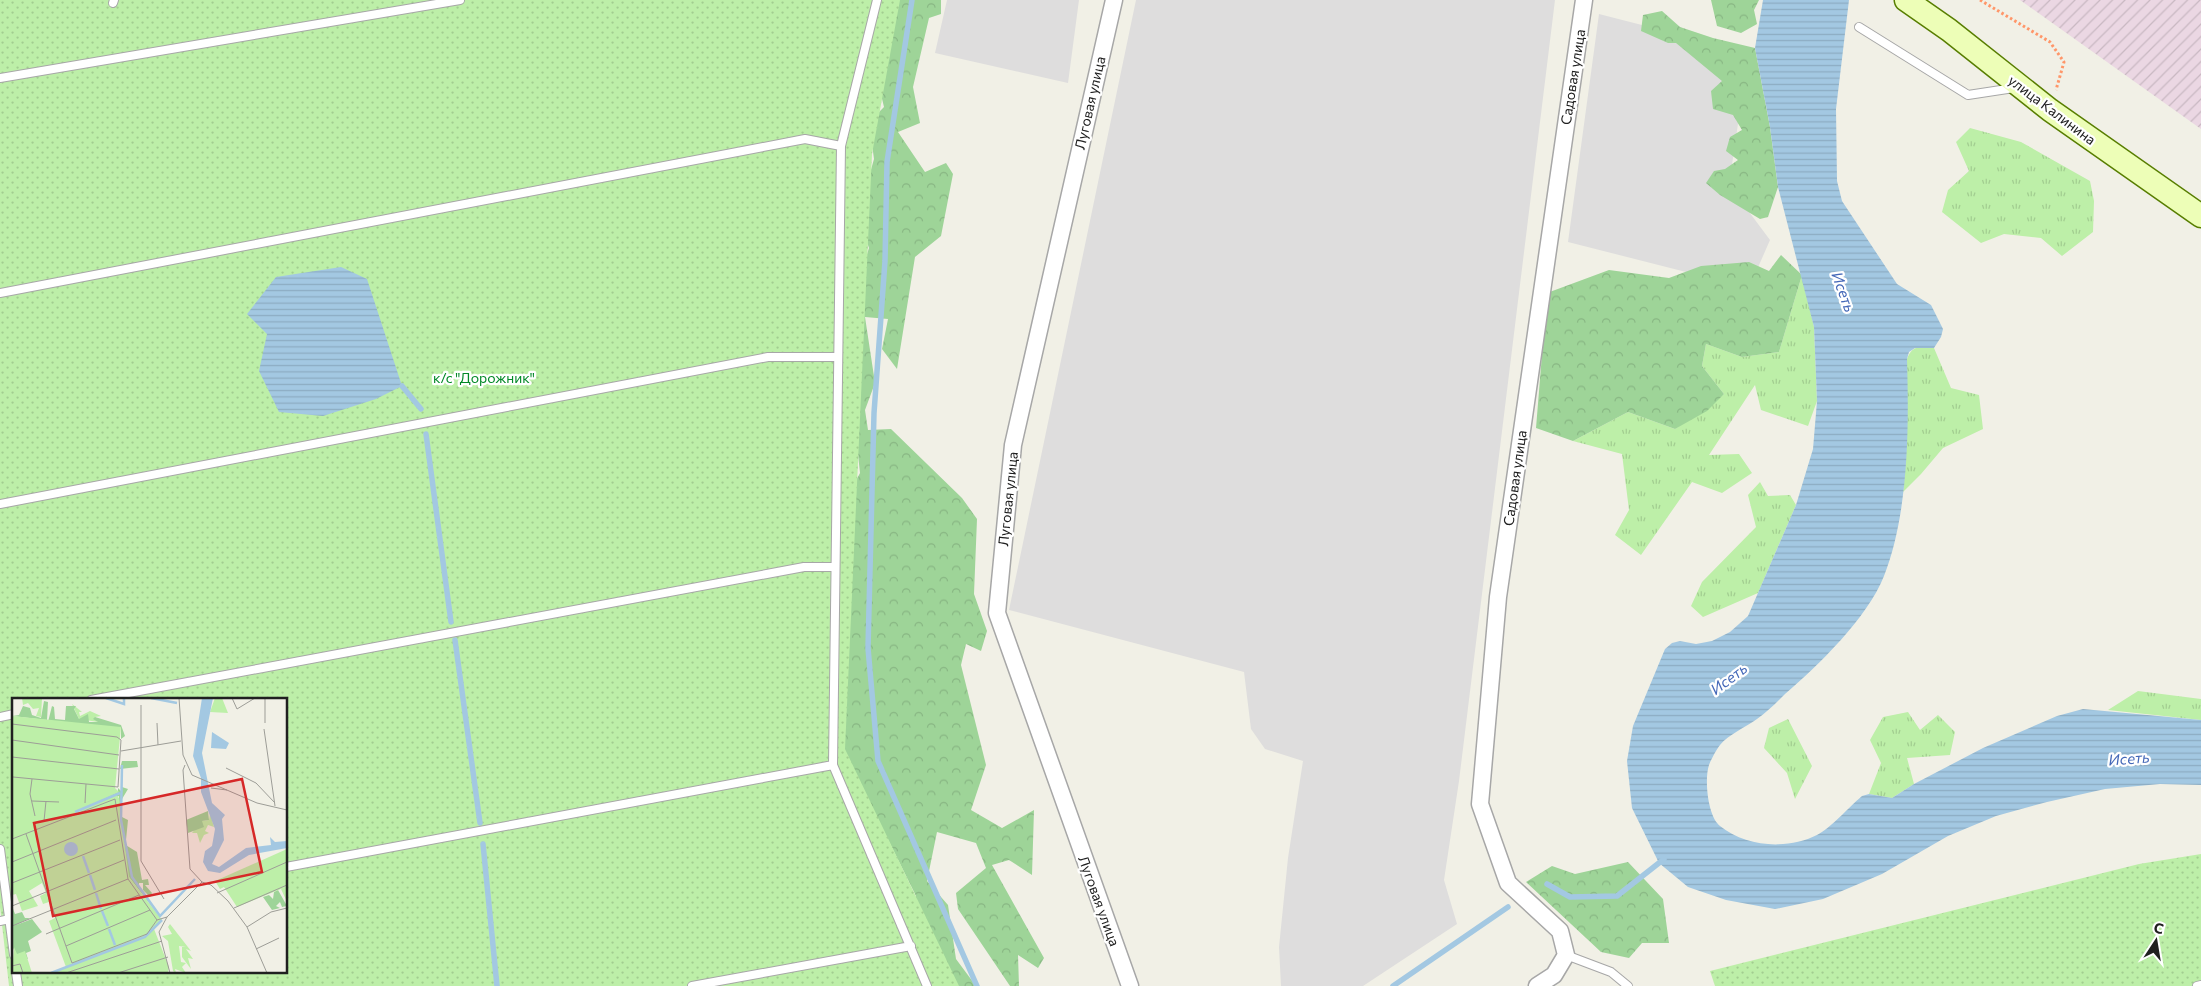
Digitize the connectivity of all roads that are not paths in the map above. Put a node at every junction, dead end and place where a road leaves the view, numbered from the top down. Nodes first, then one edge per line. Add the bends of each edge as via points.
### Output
1 (460, 0) edge
2 (877, 0) edge
3 (1114, 0) edge
4 (1584, 0) edge
5 (1906, 0) edge
6 (1859, 27) dead end
7 (0, 78) edge
8 (2021, 87) junction
9 (841, 146) junction
10 (2201, 216) edge
11 (0, 293) edge
12 (838, 357) junction
13 (0, 504) edge
14 (835, 567) junction
15 (102, 698) edge
16 (833, 765) junction
17 (0, 849) edge
18 (288, 867) edge
19 (11, 919) edge
20 (0, 921) edge
21 (911, 946) junction
22 (1566, 955) junction
23 (2201, 985) edge
24 (692, 986) edge
25 (927, 986) edge
26 (1130, 986) edge
27 (1537, 986) edge
28 (1628, 986) edge
29 (2197, 986) edge

1 - 7 lane
2 - 9 lane
3 - 26 street, Луговая улица via 1013,445 997,613
4 - 22 street, Садовая улица via 1498,597 1480,804 1508,883 1560,931
5 - 8 main road, улица Калинина
6 - 8 lane via 1968,95
8 - 10 main road, улица Калинина
9 - 11 lane via 805,139
9 - 12 lane
12 - 13 lane via 768,356
12 - 14 lane
14 - 15 lane via 804,567
14 - 16 lane
16 - 18 lane
16 - 21 lane
17 - 19 lane
19 - 20 lane
21 - 24 lane
21 - 25 lane
22 - 27 street via 1554,975
22 - 28 lane via 1611,972
23 - 29 lane

